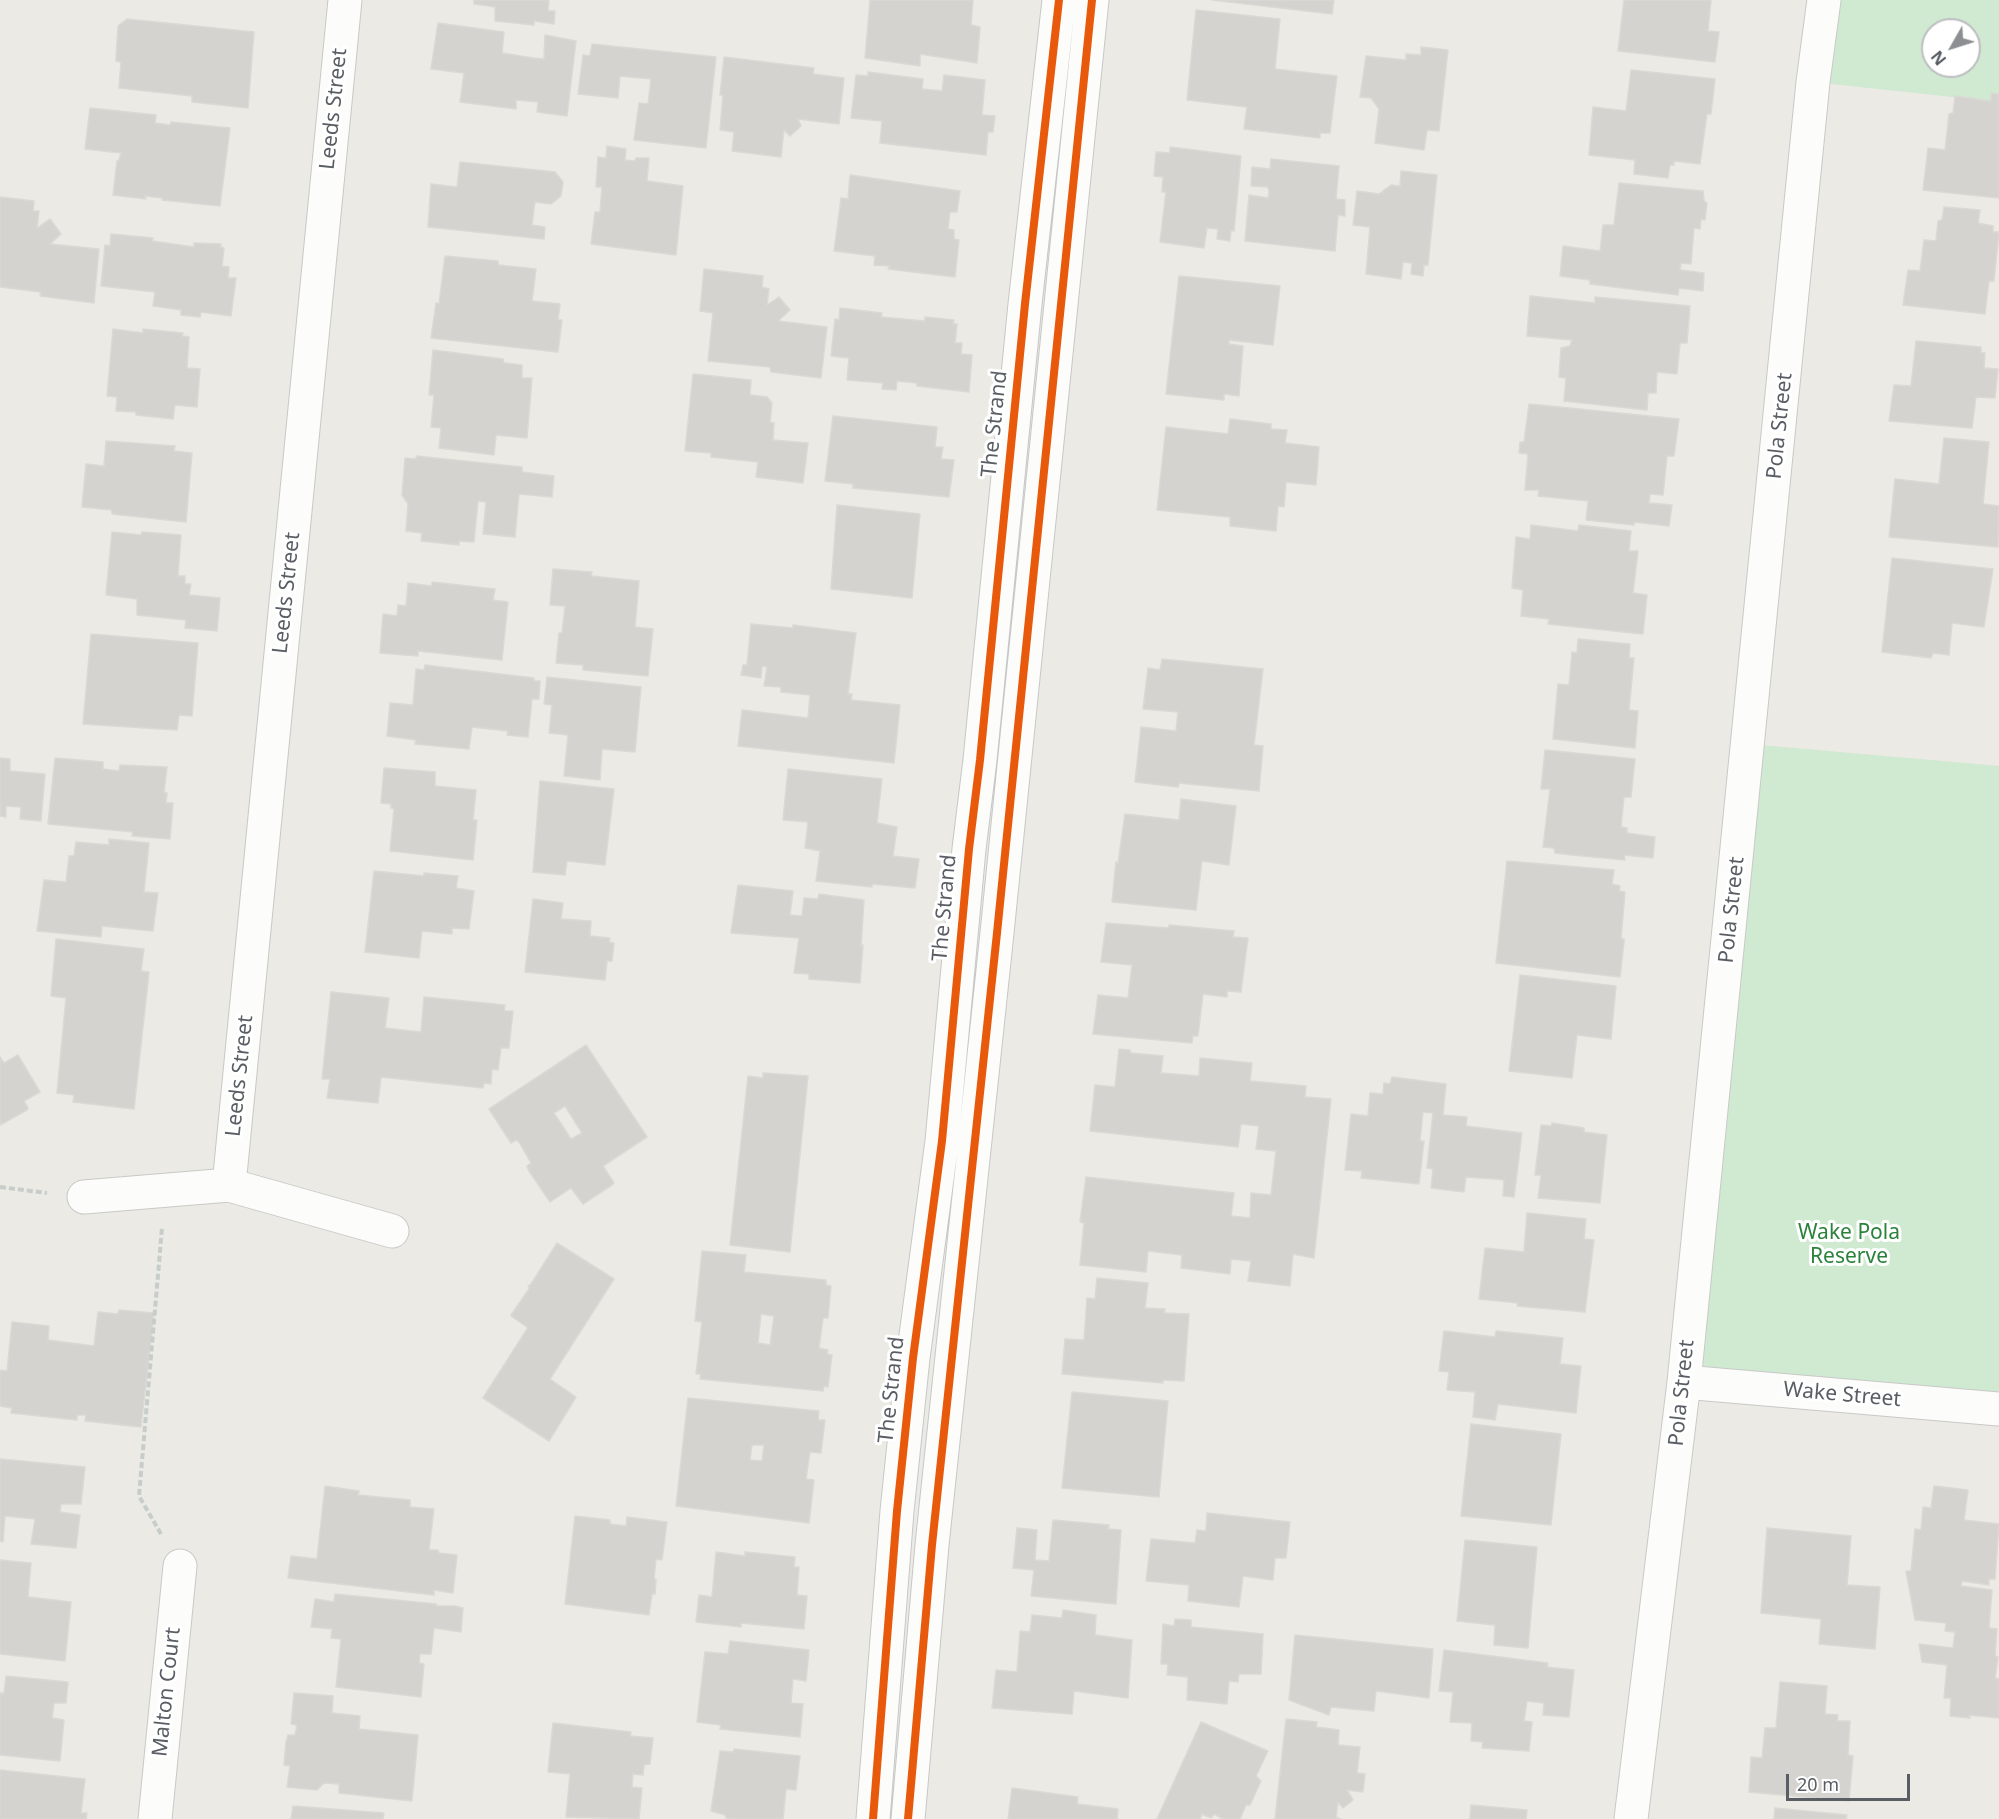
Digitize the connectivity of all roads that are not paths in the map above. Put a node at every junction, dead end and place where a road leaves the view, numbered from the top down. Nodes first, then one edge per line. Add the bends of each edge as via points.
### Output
1 (345, 0) edge
2 (1059, 0) edge
3 (1092, 0) edge
4 (1824, 0) edge
5 (229, 1185) junction
6 (84, 1197) road end
7 (392, 1231) dead end
8 (1684, 1382) junction
9 (1999, 1409) edge
10 (180, 1566) road end
11 (155, 1819) edge
12 (873, 1819) edge
13 (908, 1819) edge
14 (1631, 1819) edge

1 - 5 street, Leeds Street
2 - 12 street, The Strand via 942,1141 911,1369
3 - 13 street via 932,1545
4 - 8 street, Pola Street
5 - 6 street
5 - 7 street
8 - 9 street, Wake Street
8 - 14 street, Pola Street
10 - 11 street, Malton Court

